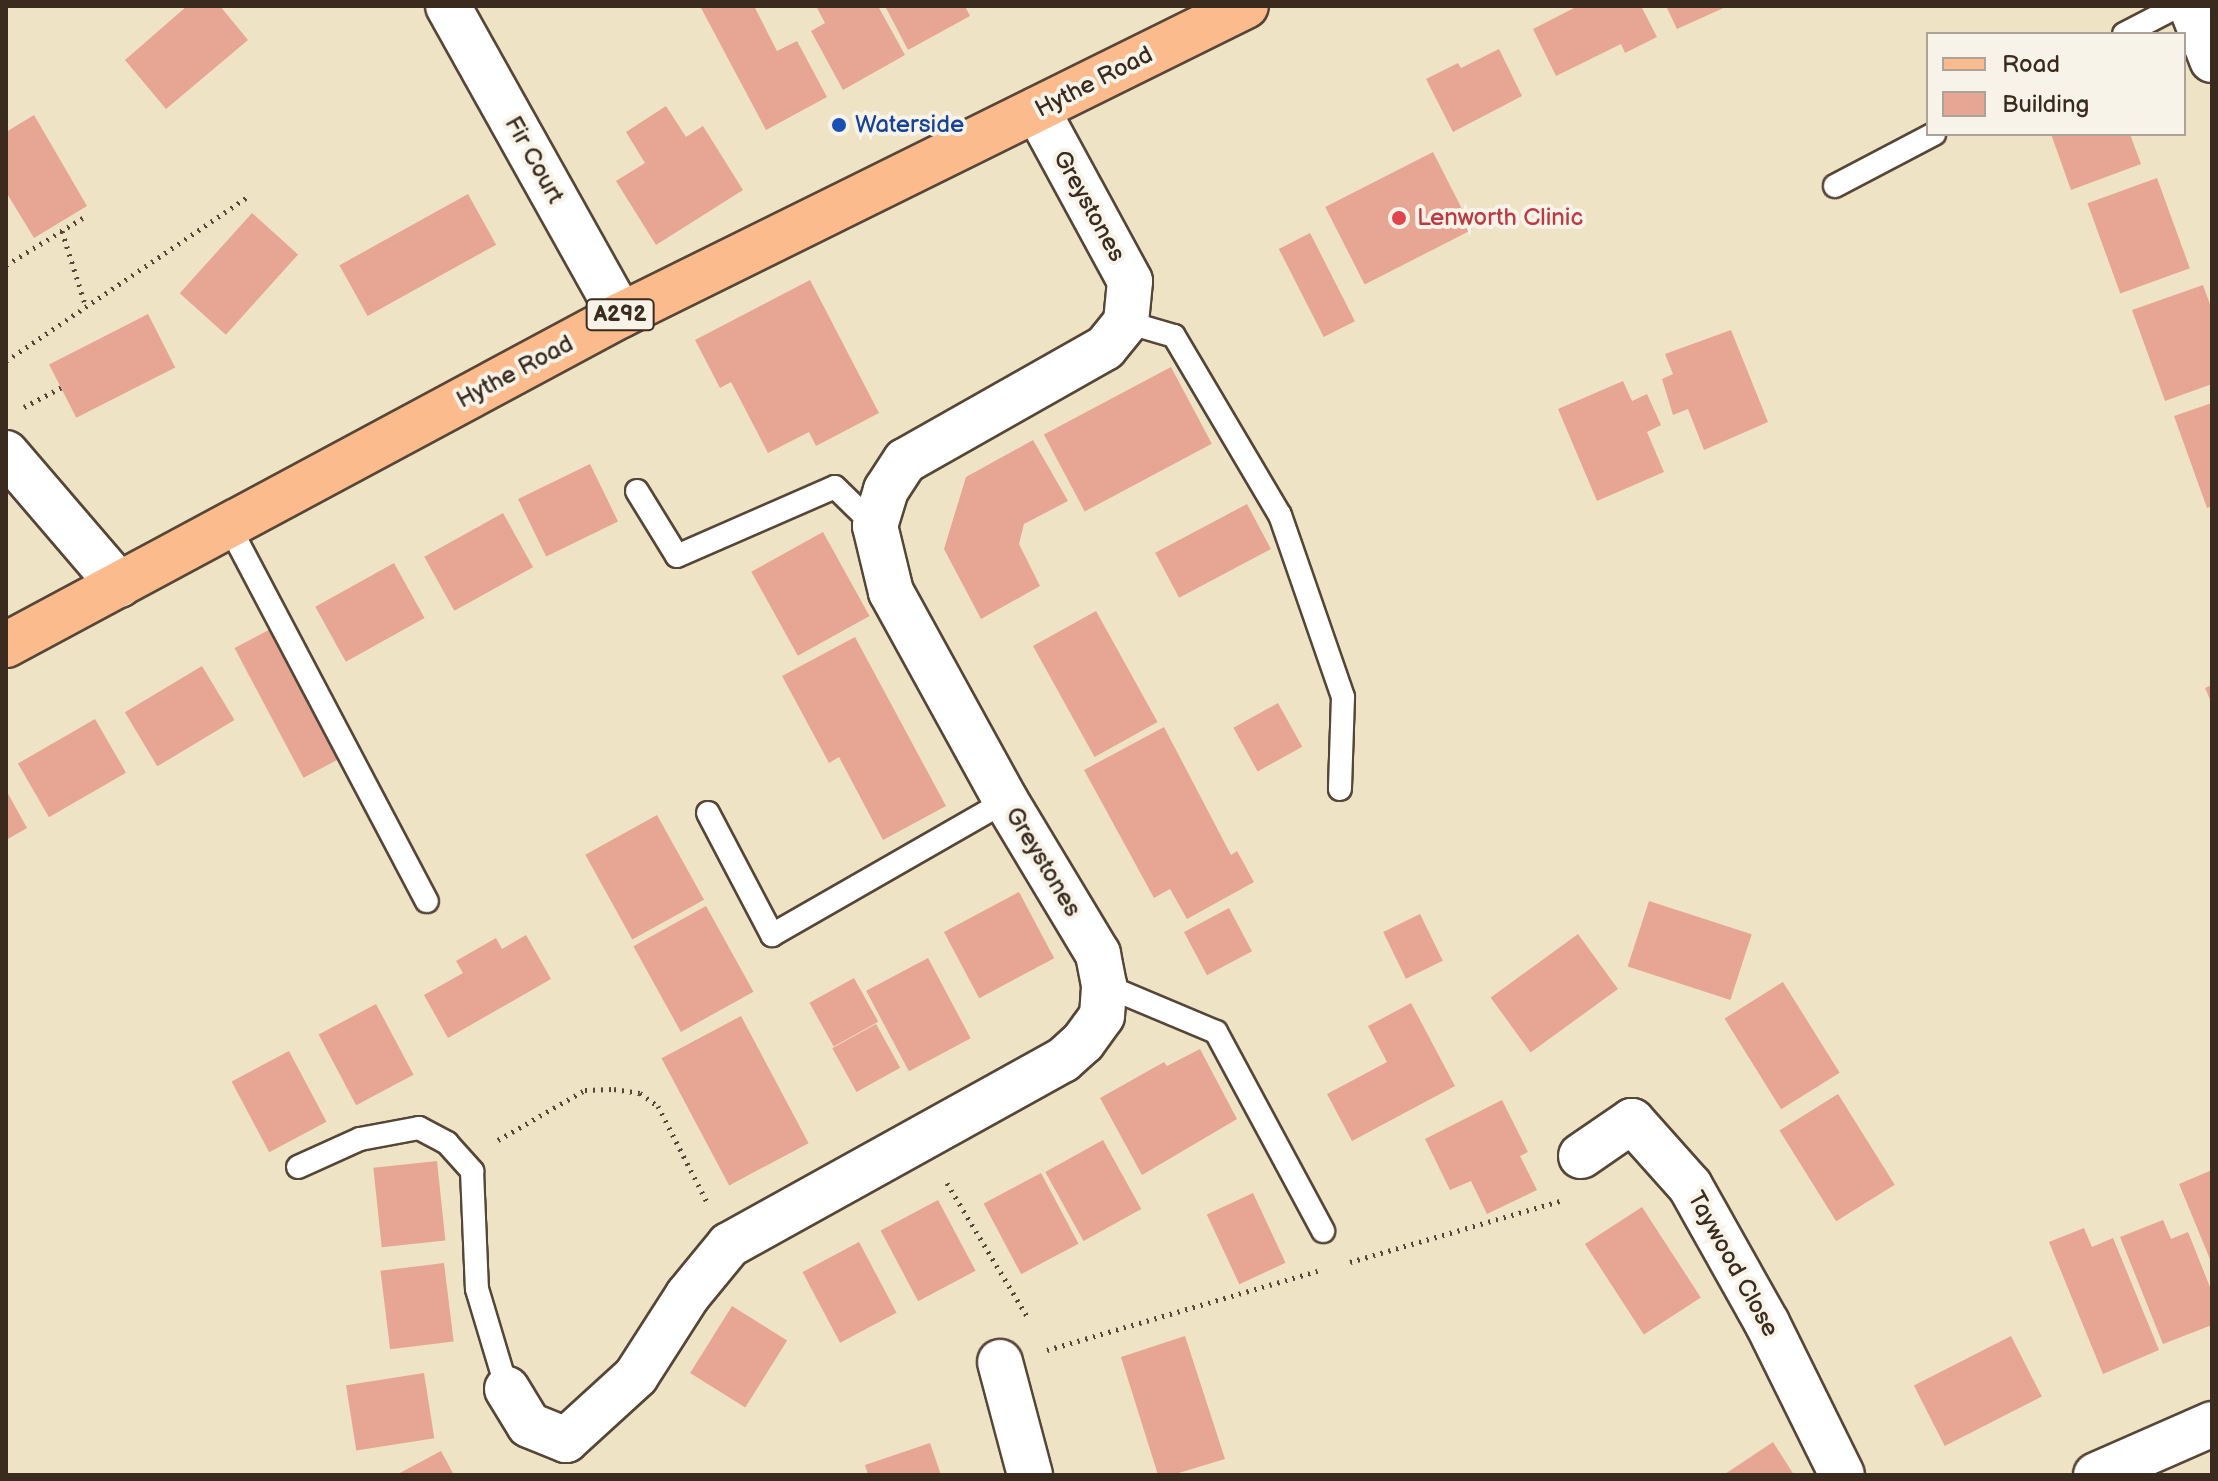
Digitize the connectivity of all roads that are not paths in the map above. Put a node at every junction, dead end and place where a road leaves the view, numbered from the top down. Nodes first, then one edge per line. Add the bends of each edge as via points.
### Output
1 (448, 6) edge
2 (1246, 6) edge
3 (2178, 6) edge
4 (2191, 6) edge
5 (2128, 32) edge
6 (2212, 60) edge
7 (1037, 110) junction
8 (1930, 136) edge
9 (1835, 186) dead end
10 (621, 315) junction
11 (1126, 322) junction
12 (6, 453) edge
13 (637, 491) dead end
14 (229, 526) junction
15 (875, 526) junction
16 (119, 585) junction
17 (6, 645) edge
18 (1340, 789) dead end
19 (1006, 801) junction
20 (708, 813) dead end
21 (427, 901) dead end
22 (1104, 985) junction
23 (1581, 1156) dead end
24 (298, 1167) dead end
25 (1323, 1231) dead end
26 (1000, 1362) dead end
27 (507, 1389) joint
28 (2212, 1424) edge
29 (1030, 1475) edge
30 (1842, 1475) edge
31 (2096, 1475) edge

1 - 10 street, Fir Court
2 - 7 main road, Hythe Road / A292
3 - 5 lane
4 - 6 street
7 - 10 main road, Hythe Road / A292
7 - 11 street, Greystones via 1130,281
8 - 9 lane
10 - 14 main road, Hythe Road / A292
11 - 15 street via 1105,348 905,461 886,490
11 - 18 lane via 1174,336 1280,515 1343,697
12 - 16 street
13 - 15 lane via 677,556 835,487
14 - 16 main road, Hythe Road / A292
14 - 21 lane
15 - 19 street, Greystones via 891,592
16 - 17 main road, Hythe Road / A292
19 - 20 lane via 772,935
19 - 22 street, Greystones via 1098,954
22 - 25 lane via 1216,1032
22 - 27 street, Greystones via 1102,1016 1063,1060 729,1245 688,1295 636,1376 566,1440 529,1425
23 - 30 street, Taywood Close via 1632,1121 1690,1186 1767,1323
24 - 27 lane via 360,1139 419,1128 447,1143 472,1171 477,1289
26 - 29 street
28 - 31 street

